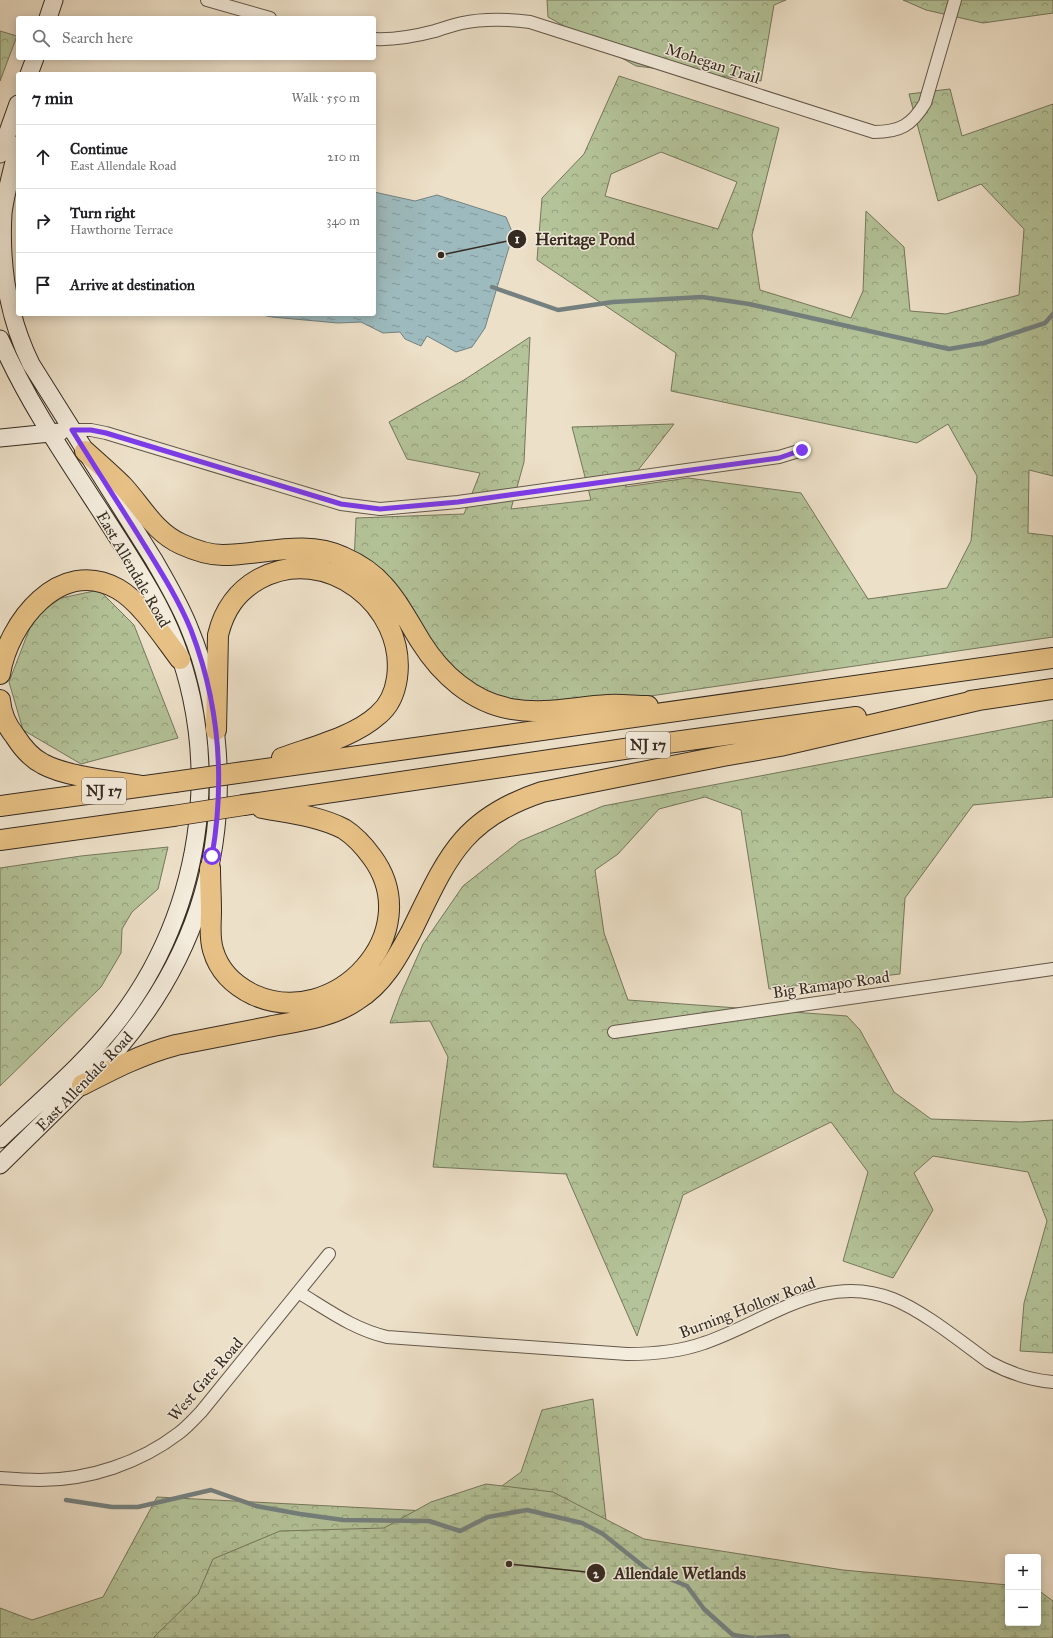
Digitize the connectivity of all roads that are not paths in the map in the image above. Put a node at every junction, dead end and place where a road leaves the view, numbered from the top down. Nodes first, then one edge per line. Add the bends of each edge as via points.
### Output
1 (54, 0) edge
2 (208, 0) edge
3 (955, 0) edge
4 (49, 16) edge
5 (263, 16) edge
6 (376, 39) edge
7 (35, 60) edge
8 (36, 60) edge
9 (30, 72) edge
10 (34, 72) edge
11 (16, 110) edge
12 (0, 154) edge
13 (16, 154) edge
14 (0, 339) edge
15 (72, 430) junction
16 (51, 433) junction
17 (0, 438) edge
18 (802, 450) dead end
19 (85, 451) junction
20 (1053, 658) edge
21 (180, 659) junction
22 (0, 674) edge
23 (1053, 689) edge
24 (983, 699) junction
25 (0, 700) edge
26 (710, 707) junction
27 (216, 730) junction
28 (244, 772) junction
29 (142, 786) junction
30 (0, 798) edge
31 (34, 801) junction
32 (244, 805) junction
33 (0, 806) edge
34 (71, 829) junction
35 (0, 840) edge
36 (0, 852) edge
37 (210, 868) junction
38 (1053, 969) edge
39 (614, 1032) dead end
40 (82, 1085) junction
41 (1, 1137) edge
42 (0, 1165) edge
43 (329, 1254) dead end
44 (298, 1292) junction
45 (1053, 1382) edge
46 (0, 1478) edge

1 - 4 main road
2 - 5 street
3 - 6 street, Mohegan Trail via 925,103 910,123 888,132 874,132 530,22 484,19 405,37
7 - 9 main road
8 - 10 main road
11 - 12 main road
13 - 15 main road, East Allendale Road via 3,214 2,263 5,290 19,339 44,386
14 - 16 main road, East Allendale Road via 17,375
15 - 16 main road
15 - 18 street via 106,433 341,504 380,509 458,502 651,476 779,458
15 - 19 main road, East Allendale Road
16 - 17 main road
16 - 21 main road, East Allendale Road via 152,593 164,615
19 - 26 highway via 122,486 161,532 181,544 201,552 223,555 315,549 341,556 365,569 392,595 422,643 441,667 462,687 484,701 536,712 608,705
19 - 27 main road, East Allendale Road via 154,560 180,607 207,682
20 - 26 highway, NJ 17
21 - 22 highway via 128,596 103,583 77,582 48,593 31,609 12,636
21 - 41 main road, East Allendale Road via 198,733 200,805 190,871 170,932 148,977 120,1018 86,1057
23 - 24 highway, NJ 17
24 - 32 highway, NJ 17
24 - 40 highway via 780,746 542,792 514,802 488,817 458,845 442,867 396,961 380,981 358,1000 321,1017 160,1049
25 - 29 highway via 10,730 25,749 42,764 64,772
26 - 28 highway, NJ 17
27 - 28 highway via 218,635 226,610 243,590 267,574 293,567 307,567 336,574 349,582 362,591 383,616 397,657 398,670 391,698 378,716 355,731
27 - 37 main road, East Allendale Road via 218,812
28 - 29 highway, NJ 17, bridge
29 - 31 highway, NJ 17
30 - 31 highway
31 - 33 highway, NJ 17
32 - 34 highway, NJ 17, bridge
32 - 37 highway via 324,821 345,830 363,846 378,867 388,896 386,932 379,949 353,980 321,997 287,1003 266,1000 246,991 229,978 213,950 210,930
34 - 35 highway, NJ 17
34 - 36 highway
37 - 40 main road, East Allendale Road via 187,940 163,987 134,1030 100,1069
38 - 39 street, Big Ramapo Road
40 - 42 main road, East Allendale Road
43 - 44 street, West Gate Road
44 - 45 street, Burning Hollow Road via 349,1324 368,1333 387,1337 627,1354 660,1353 705,1343 810,1297 830,1292 870,1293 912,1308 1002,1369 1023,1377
44 - 46 street, West Gate Road via 201,1412 180,1433 157,1448 100,1472 39,1480

